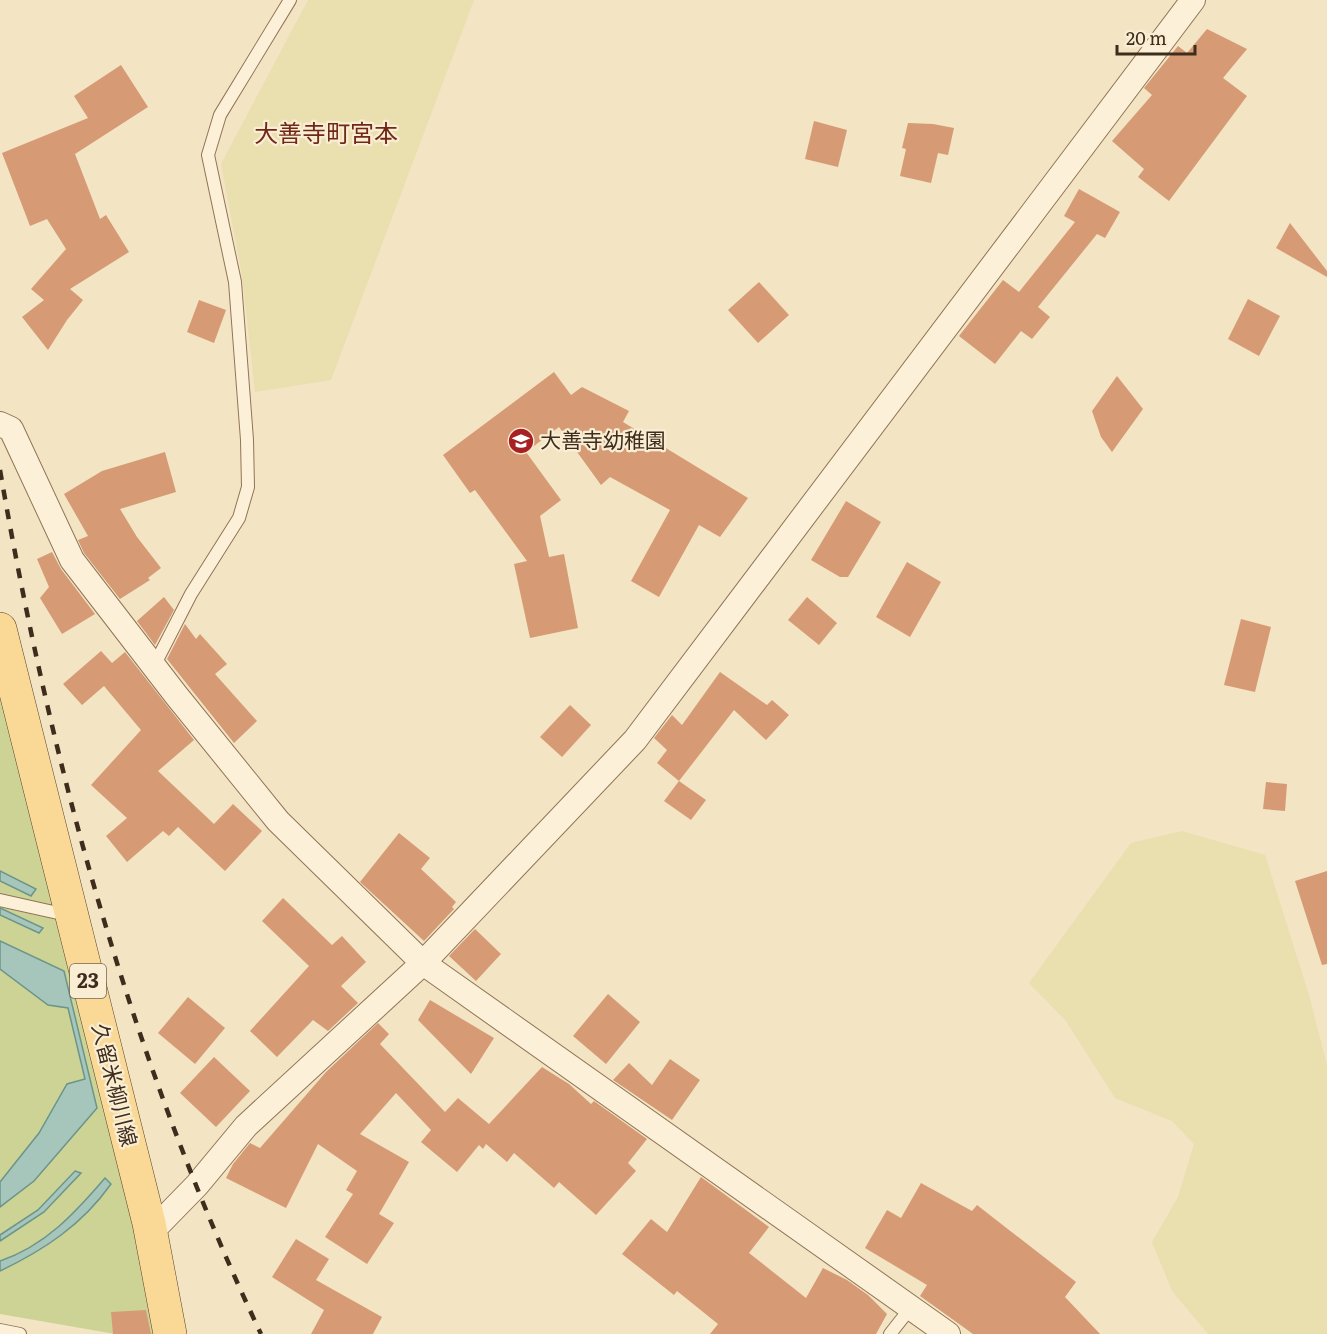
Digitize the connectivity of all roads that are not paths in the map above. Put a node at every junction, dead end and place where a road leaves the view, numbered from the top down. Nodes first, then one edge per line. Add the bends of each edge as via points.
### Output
1 (290, 0) edge
2 (1193, 0) edge
3 (0, 424) edge
4 (0, 629) edge
5 (154, 666) junction
6 (0, 900) edge
7 (72, 916) junction
8 (423, 963) junction
9 (149, 1223) junction
10 (912, 1306) junction
11 (0, 1330) edge
12 (20, 1334) edge
13 (170, 1334) edge
14 (890, 1334) edge
15 (948, 1334) edge

1 - 5 lane via 219,115 208,155 235,282 248,487 239,518 191,594
2 - 8 street via 635,740
3 - 5 street via 10,429 72,560
4 - 7 main road, 久留米柳川線 / 23
5 - 8 street via 279,821
6 - 7 lane
7 - 9 main road, 久留米柳川線 / 23
8 - 9 street via 246,1126 156,1227
8 - 10 street
9 - 13 main road, 久留米柳川線 / 23
10 - 14 lane
10 - 15 street
11 - 12 lane

